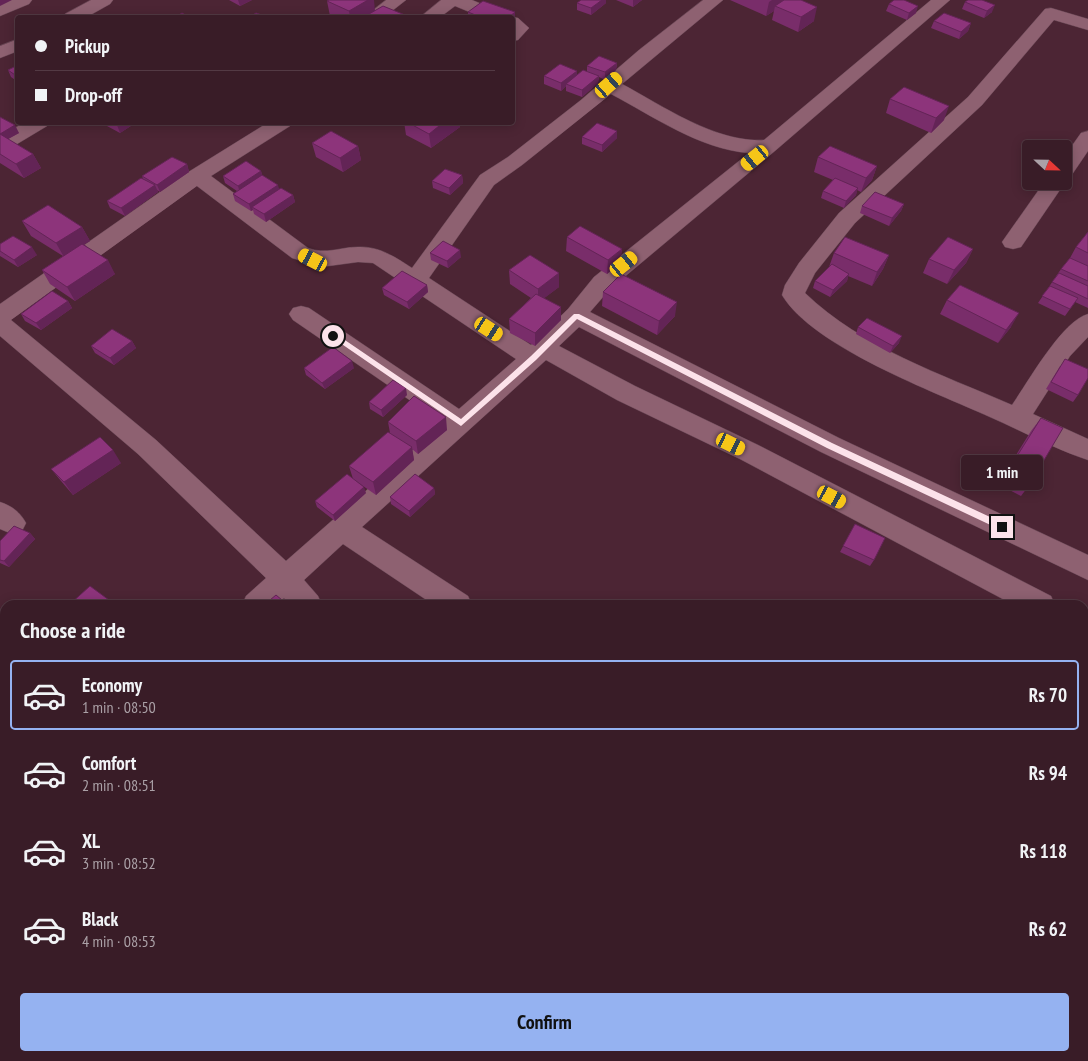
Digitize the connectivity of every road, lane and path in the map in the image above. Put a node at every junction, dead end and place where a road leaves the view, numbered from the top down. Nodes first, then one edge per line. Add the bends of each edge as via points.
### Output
1 (23, 0) edge
2 (104, 0) edge
3 (397, 0) edge
4 (452, 0) edge
5 (457, 0) edge
6 (714, 0) edge
7 (941, 0) edge
8 (0, 11) edge
9 (76, 15) edge
10 (375, 15) edge
11 (431, 15) edge
12 (493, 15) edge
13 (515, 24) edge
14 (1088, 25) edge
15 (515, 33) edge
16 (15, 46) edge
17 (0, 53) edge
18 (609, 85) junction
19 (35, 125) edge
20 (278, 125) edge
21 (1088, 137) edge
22 (0, 146) edge
23 (770, 146) junction
24 (1072, 160) edge
25 (197, 176) junction
26 (1050, 190) edge
27 (1013, 242) dead end
28 (415, 281) junction
29 (301, 314) dead end
30 (576, 315) junction
31 (0, 316) edge
32 (1088, 322) edge
33 (0, 323) edge
34 (538, 353) junction
35 (1016, 418) junction
36 (461, 423) junction
37 (1088, 450) edge
38 (343, 528) junction
39 (1088, 568) edge
40 (286, 579) junction
41 (262, 600) edge
42 (304, 600) edge
43 (451, 600) edge
44 (1031, 600) edge

1 - 8 street
2 - 9 street
3 - 10 street
4 - 11 street
5 - 12 street
6 - 18 street
7 - 23 street
13 - 15 street via 520,28
14 - 35 street via 1051,13 975,101 847,218 806,268 793,295 816,318 843,337
16 - 17 street
18 - 23 street via 710,138 753,148
18 - 28 street via 487,180
19 - 22 street
20 - 25 street
21 - 24 street
23 - 30 street via 602,283
25 - 28 street via 300,254 325,261 350,253 368,253
25 - 31 street
26 - 27 street
28 - 34 street
29 - 36 street
30 - 34 street
30 - 39 street via 830,445
32 - 35 street via 1062,350
33 - 40 street via 147,447
34 - 36 street
34 - 44 street via 749,452
35 - 37 street
36 - 38 street
38 - 40 street
38 - 43 street
40 - 41 street
40 - 42 street

